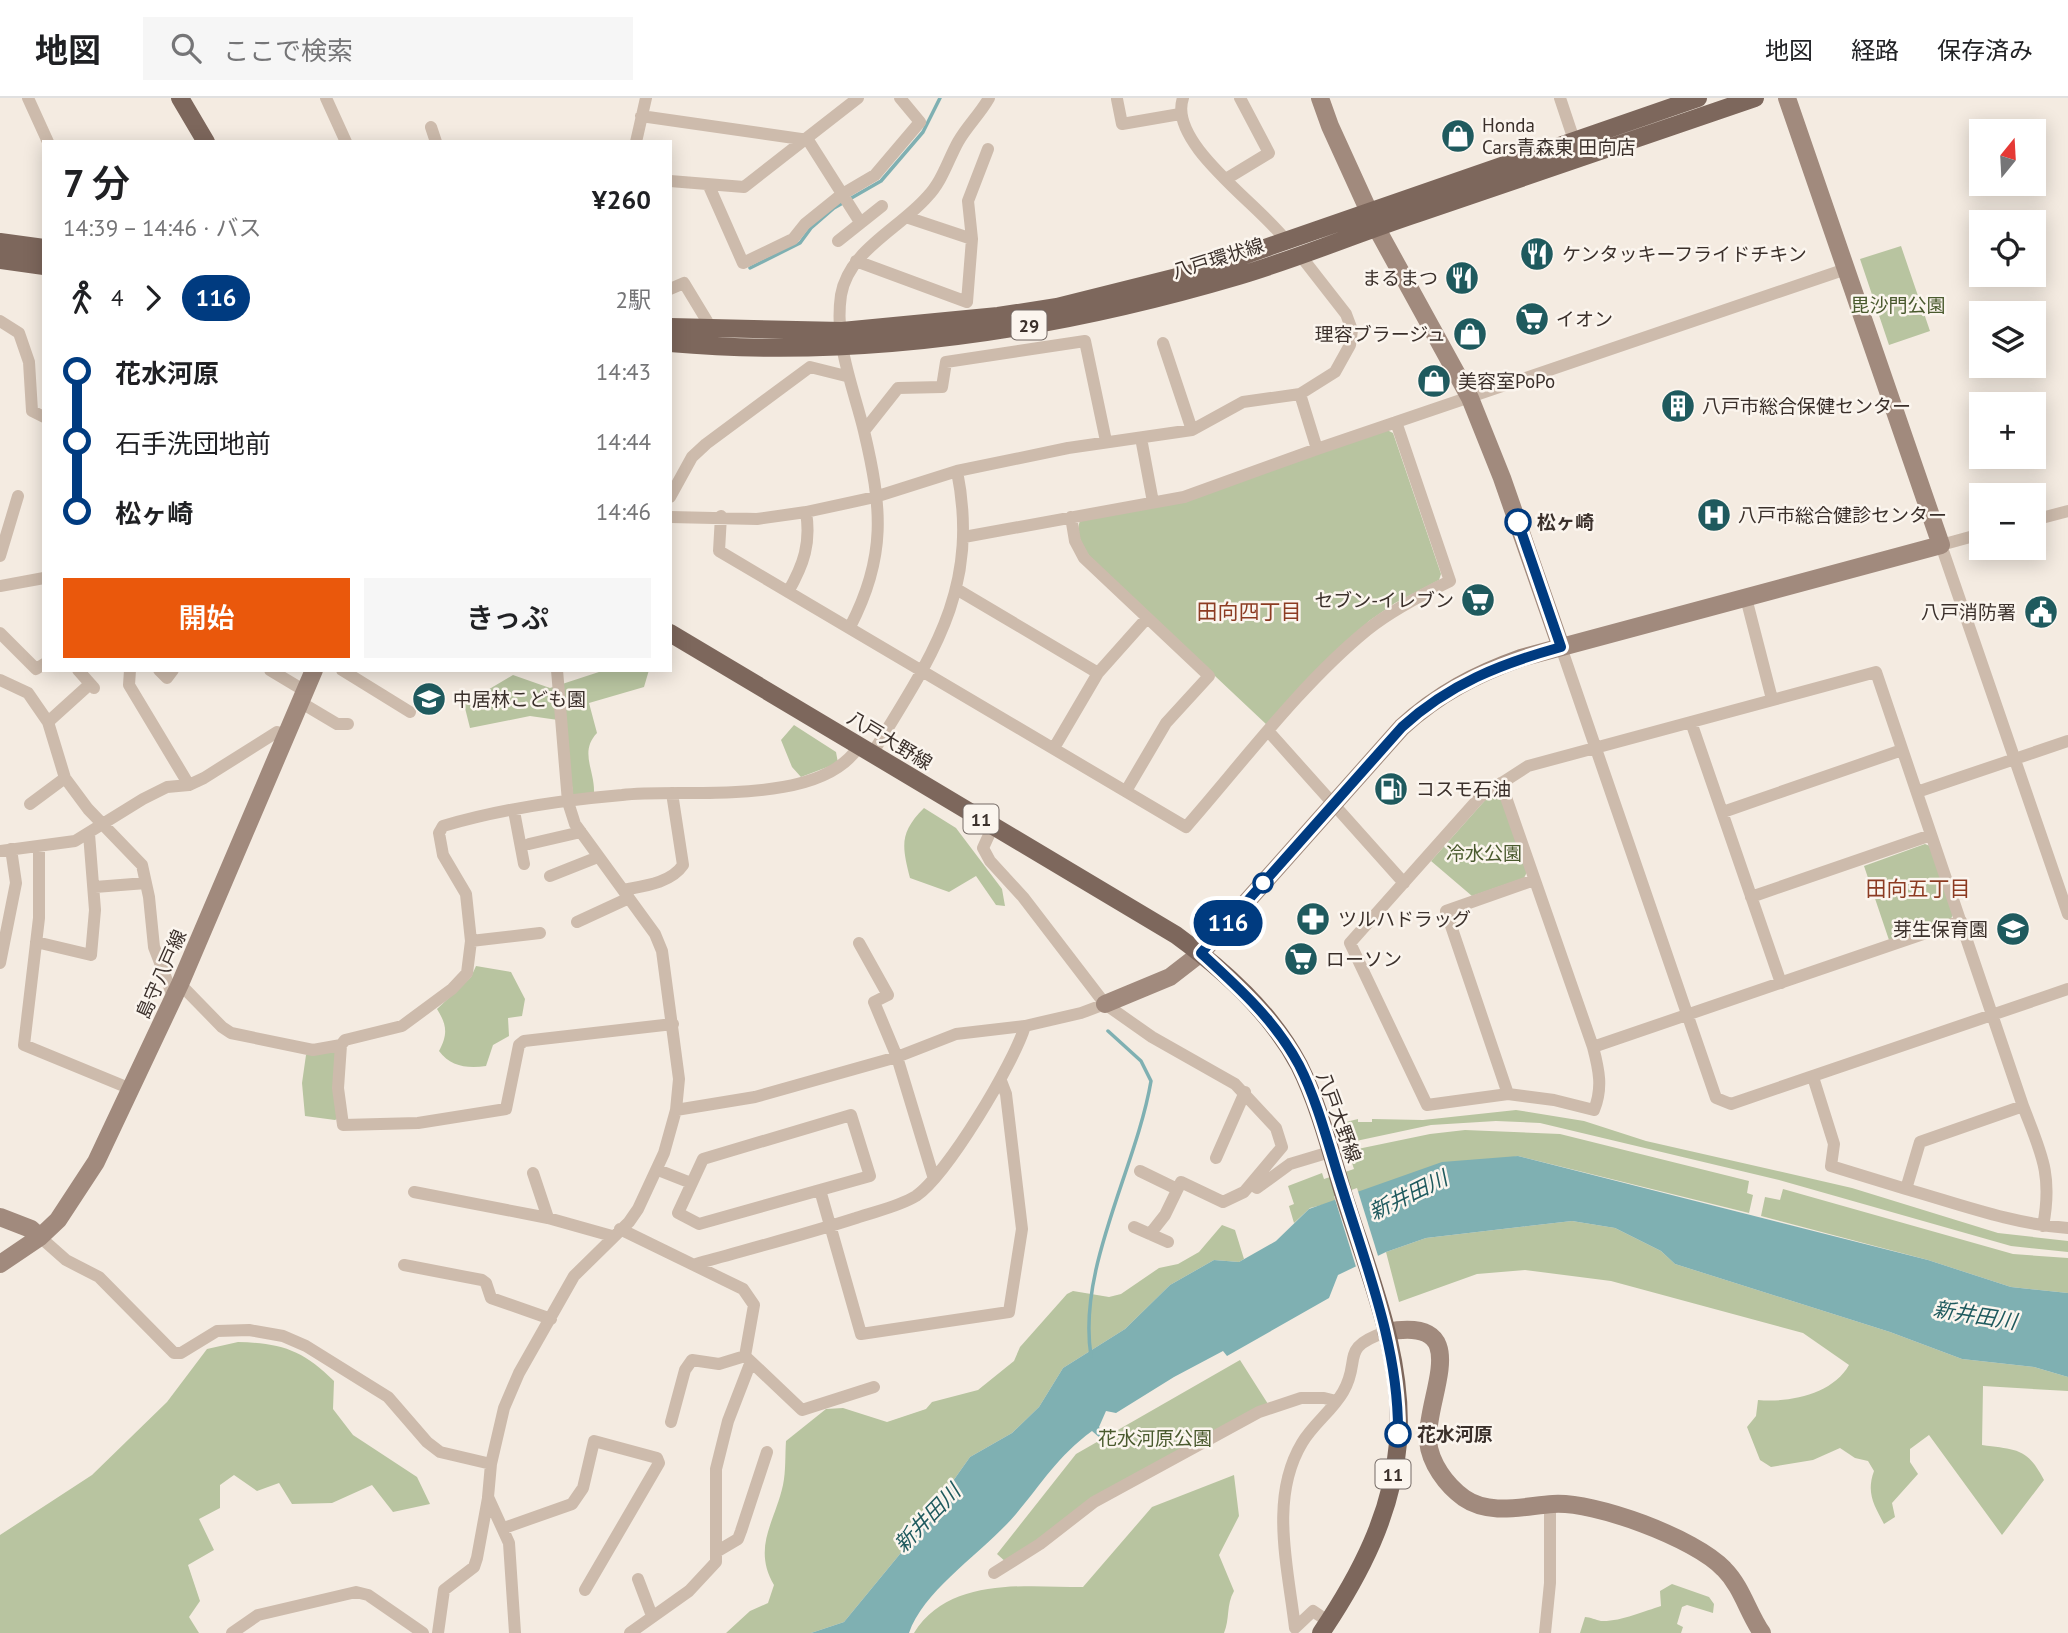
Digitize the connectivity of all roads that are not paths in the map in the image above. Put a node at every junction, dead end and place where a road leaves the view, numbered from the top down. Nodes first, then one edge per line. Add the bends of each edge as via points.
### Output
1 (28, 98) edge
2 (180, 98) edge
3 (326, 98) edge
4 (646, 98) edge
5 (858, 98) edge
6 (900, 98) edge
7 (989, 98) edge
8 (1183, 98) edge
9 (1240, 98) edge
10 (1320, 98) edge
11 (1560, 98) edge
12 (1698, 98) edge
13 (1755, 98) edge
14 (1787, 98) edge
15 (1117, 99) edge
16 (1180, 114) junction
17 (640, 116) junction
18 (431, 127) dead end
19 (47, 140) edge
20 (205, 140) edge
21 (345, 140) edge
22 (435, 140) edge
23 (636, 140) edge
24 (808, 140) junction
25 (1575, 143) junction
26 (988, 149) dead end
27 (1226, 179) junction
28 (672, 181) edge
29 (709, 186) junction
30 (841, 195) junction
31 (882, 206) dead end
32 (906, 217) junction
33 (1372, 219) junction
34 (860, 222) junction
35 (972, 239) junction
36 (838, 241) dead end
37 (0, 242) edge
38 (1287, 242) junction
39 (42, 248) edge
40 (1300, 255) junction
41 (0, 260) edge
42 (856, 261) junction
43 (42, 266) edge
44 (1846, 269) junction
45 (672, 288) edge
46 (0, 321) edge
47 (672, 327) edge
48 (708, 330) junction
49 (842, 338) junction
50 (672, 343) edge
51 (1163, 343) dead end
52 (846, 376) junction
53 (1300, 394) junction
54 (1470, 398) junction
55 (42, 416) edge
56 (1396, 422) junction
57 (1192, 430) junction
58 (864, 431) junction
59 (1141, 438) junction
60 (1106, 441) junction
61 (1317, 449) junction
62 (957, 471) junction
63 (672, 494) edge
64 (18, 496) dead end
65 (875, 497) junction
66 (1153, 502) junction
67 (2068, 511) edge
68 (806, 512) junction
69 (721, 516) junction
70 (672, 517) edge
71 (1071, 517) junction
72 (2046, 517) edge
73 (964, 537) junction
74 (1969, 537) edge
75 (1941, 545) junction
76 (0, 556) edge
77 (42, 578) edge
78 (0, 586) edge
79 (958, 590) junction
80 (788, 592) junction
81 (1746, 598) junction
82 (1147, 618) junction
83 (850, 626) junction
84 (0, 633) edge
85 (672, 635) edge
86 (1561, 647) junction
87 (42, 665) edge
88 (922, 671) junction
89 (80, 672) edge
90 (130, 672) edge
91 (272, 672) edge
92 (313, 672) edge
93 (345, 672) edge
94 (557, 672) edge
95 (1098, 673) junction
96 (0, 680) edge
97 (302, 697) junction
98 (1772, 699) junction
99 (410, 712) dead end
100 (48, 722) junction
101 (1691, 722) junction
102 (348, 724) dead end
103 (1269, 732) junction
104 (287, 736) junction
105 (2068, 741) edge
106 (1595, 747) junction
107 (1054, 748) junction
108 (866, 750) junction
109 (1902, 750) junction
110 (2014, 759) junction
111 (65, 778) junction
112 (1501, 783) junction
113 (189, 785) junction
114 (1126, 791) junction
115 (1917, 792) junction
116 (673, 793) junction
117 (568, 802) junction
118 (30, 804) dead end
119 (1333, 805) junction
120 (514, 811) junction
121 (1723, 813) junction
122 (104, 825) junction
123 (993, 826) junction
124 (581, 832) junction
125 (89, 834) junction
126 (1931, 835) junction
127 (529, 844) dead end
128 (39, 847) junction
129 (5, 850) edge
130 (598, 857) junction
131 (524, 864) dead end
132 (550, 876) dead end
133 (1534, 880) junction
134 (146, 883) junction
135 (1404, 883) junction
136 (95, 887) junction
137 (626, 894) junction
138 (1751, 897) junction
139 (2068, 914) edge
140 (1961, 921) junction
141 (577, 922) dead end
142 (540, 933) dead end
143 (471, 941) junction
144 (36, 942) junction
145 (859, 943) dead end
146 (1201, 953) junction
147 (0, 963) edge
148 (1781, 983) junction
149 (2068, 989) edge
150 (177, 992) junction
151 (1105, 1004) junction
152 (1686, 1015) junction
153 (1994, 1016) junction
154 (673, 1024) junction
155 (1025, 1026) junction
156 (341, 1045) junction
157 (1593, 1047) junction
158 (897, 1057) junction
159 (1812, 1077) junction
160 (1001, 1081) junction
161 (131, 1089) junction
162 (1245, 1092) junction
163 (1508, 1094) junction
164 (2023, 1105) junction
165 (676, 1110) junction
166 (1216, 1158) dead end
167 (1333, 1161) junction
168 (658, 1170) junction
169 (1140, 1171) dead end
170 (533, 1173) dead end
171 (934, 1178) junction
172 (691, 1183) junction
173 (1251, 1184) junction
174 (1178, 1189) junction
175 (1906, 1189) junction
176 (820, 1190) junction
177 (414, 1192) dead end
178 (0, 1217) edge
179 (548, 1218) junction
180 (830, 1226) junction
181 (2043, 1226) junction
182 (1135, 1227) dead end
183 (2068, 1227) edge
184 (616, 1232) junction
185 (1150, 1234) junction
186 (40, 1237) junction
187 (1168, 1242) dead end
188 (0, 1264) edge
189 (696, 1264) junction
190 (404, 1265) dead end
191 (551, 1319) junction
192 (1386, 1332) junction
193 (748, 1360) junction
194 (874, 1387) dead end
195 (1336, 1401) junction
196 (671, 1422) dead end
197 (767, 1452) dead end
198 (491, 1464) junction
199 (488, 1497) junction
200 (1550, 1504) junction
201 (504, 1528) junction
202 (716, 1552) junction
203 (994, 1573) dead end
204 (638, 1579) dead end
205 (585, 1590) dead end
206 (652, 1616) junction
207 (1325, 1628) edge
208 (232, 1633) edge
209 (423, 1633) edge
210 (438, 1633) edge
211 (515, 1633) edge
212 (630, 1633) edge
213 (1545, 1633) edge
214 (1762, 1633) edge

1 - 19 street
2 - 20 main road
3 - 21 street
4 - 17 street
5 - 24 street
6 - 30 street via 920,122 874,176
7 - 32 street via 960,138 938,183
8 - 16 street
9 - 27 street via 1269,153
10 - 33 street
11 - 25 street
12 - 25 main road, 八戸環状線 / 29
13 - 33 main road, 八戸環状線 / 29
14 - 44 street
15 - 16 street via 1122,124
16 - 27 street via 1198,149
17 - 23 street
17 - 24 street
18 - 22 street
24 - 29 street via 744,187
24 - 30 street
25 - 33 main road, 八戸環状線 / 29
26 - 35 street via 968,201
27 - 38 street via 1265,214
28 - 29 street
29 - 30 street via 743,263 793,239
30 - 34 street
31 - 34 street
32 - 35 street
32 - 42 street
33 - 38 main road, 八戸環状線 / 29
33 - 40 main road, 八戸環状線 / 29
33 - 54 street
34 - 36 street
35 - 42 street via 967,302
37 - 39 main road
38 - 49 main road, 八戸環状線 / 29 via 1193,273 1057,307
40 - 49 main road, 八戸環状線 / 29 via 1207,285 1082,316 948,337
40 - 53 street via 1346,314 1352,330 1350,345 1335,372
41 - 43 main road
42 - 49 street via 841,296
44 - 54 street
44 - 75 street
45 - 48 street via 684,283
46 - 55 street via 19,333 29,362 32,411
47 - 48 main road, 八戸環状線 / 29
48 - 49 main road, 八戸環状線 / 29
49 - 50 main road, 八戸環状線 / 29
49 - 52 street
51 - 57 street
52 - 58 street
52 - 63 street via 810,367 699,451
53 - 57 street via 1242,402
53 - 61 street
54 - 56 street
54 - 86 street
56 - 61 street
56 - 103 street via 1450,580 1367,630
57 - 59 street
58 - 60 street via 898,388 942,387 946,362 1084,341
58 - 65 street
59 - 60 street
59 - 66 street
60 - 62 street
61 - 66 street via 1184,496
62 - 65 street
62 - 73 street
64 - 76 street
65 - 68 street
65 - 83 street via 878,554 868,593
66 - 71 street
67 - 72 street
68 - 69 street via 757,519
68 - 80 street via 807,551
69 - 70 street
69 - 80 street via 719,551
71 - 73 street
71 - 82 street via 1084,558
73 - 79 street
74 - 75 street
75 - 81 street
75 - 110 street
77 - 78 street
79 - 88 street via 946,628
79 - 95 street
80 - 83 street
81 - 86 street
81 - 98 street
82 - 95 street
82 - 114 street via 1209,676 1166,723
83 - 88 street
84 - 87 street via 36,669
85 - 108 main road, 八戸大野線 / 11
86 - 106 street
86 - 119 street via 1486,670 1427,704
88 - 107 street
88 - 108 street
89 - 100 street via 92,687
90 - 113 street via 129,685
91 - 97 street
92 - 97 street, 島守八戸線
93 - 99 street
94 - 117 street
95 - 107 street
96 - 100 street via 28,694
97 - 102 street via 337,724
97 - 104 street, 島守八戸線
98 - 101 street
98 - 109 street via 1876,672
100 - 111 street
101 - 106 street
101 - 121 street
103 - 114 street via 1186,827
103 - 119 street
104 - 113 street via 277,732
104 - 150 street, 島守八戸線
105 - 110 street
106 - 112 street via 1528,766
106 - 152 street
107 - 114 street
108 - 116 street via 791,786 722,794
108 - 123 main road, 八戸大野線 / 11
109 - 115 street
109 - 121 street
110 - 115 street
110 - 139 street
111 - 118 street
111 - 122 street
112 - 133 street
112 - 135 street via 1480,797
113 - 122 street via 167,787
115 - 126 street
116 - 117 street
116 - 137 street via 683,865 678,873
117 - 120 street
117 - 124 street
119 - 135 street
119 - 146 street
120 - 131 street
120 - 143 street via 477,816 443,826 439,833 443,855 466,894
121 - 138 street
122 - 125 street
122 - 134 street via 142,864
123 - 146 main road, 八戸大野線 / 11
123 - 151 street via 983,848 990,861
124 - 127 street
124 - 130 street
125 - 128 street
125 - 136 street
126 - 138 street
126 - 140 street
128 - 129 street
128 - 144 street via 41,901
129 - 147 street via 16,883
130 - 132 street
130 - 137 street
133 - 157 street
133 - 163 street via 1446,911
134 - 136 street
134 - 150 street via 154,947
135 - 163 street via 1350,943 1427,1105
136 - 144 street via 91,954
137 - 141 street
137 - 154 street via 662,951
138 - 148 street
140 - 148 street
140 - 153 street
142 - 143 street
143 - 156 street via 467,973 433,1005 402,1026
144 - 161 street via 24,1045
145 - 158 street via 888,995 874,1003
146 - 151 street via 1170,977
146 - 167 main road, 八戸大野線 / 11 via 1256,1004 1299,1066
148 - 152 street
149 - 153 street
150 - 156 street via 231,1033 313,1050
150 - 161 street, 島守八戸線
151 - 155 street
151 - 162 street
152 - 157 street
152 - 159 street via 1716,1098 1731,1104
153 - 159 street
153 - 164 street
154 - 156 street via 524,1041 519,1045 506,1109 418,1122 343,1125 338,1088
154 - 165 street via 679,1079
155 - 158 street via 956,1034
155 - 160 street
157 - 163 street via 1600,1073 1594,1110
158 - 165 street via 755,1097
158 - 171 street
159 - 175 street via 1834,1143 1831,1166
160 - 171 street
160 - 180 street via 1022,1229 1009,1312 860,1334
161 - 186 street, 島守八戸線 via 84,1185
162 - 166 street
162 - 173 street via 1276,1128 1282,1147
164 - 175 street via 1920,1142
164 - 181 street via 2047,1171
165 - 168 street
167 - 173 street via 1290,1164 1257,1188
167 - 192 main road, 八戸大野線 / 11
168 - 172 street
168 - 184 street via 638,1209
169 - 174 street
170 - 179 street
171 - 180 street via 903,1203
172 - 176 street via 678,1213 699,1224
172 - 176 street via 703,1159 851,1115 870,1176
173 - 174 street via 1223,1202 1181,1182
174 - 185 street
175 - 181 street
176 - 180 street
177 - 179 street
178 - 186 street
179 - 184 street
180 - 189 street
181 - 183 street
182 - 185 street
184 - 189 street
184 - 191 street via 574,1276
185 - 187 street
186 - 188 street, 島守八戸線
186 - 198 street via 66,1260 99,1277 174,1353 217,1331 283,1336 388,1397 440,1452
189 - 193 street via 751,1297 754,1314
190 - 191 street via 482,1280 491,1298
191 - 198 street via 511,1389
192 - 195 street via 1359,1345
192 - 200 street via 1421,1331 1440,1350 1428,1440 1432,1457 1447,1481 1464,1498 1489,1507
192 - 207 main road, 八戸大野線 / 11 via 1398,1408 1392,1481 1368,1556
193 - 194 street via 802,1410
193 - 196 street via 719,1364 692,1360
193 - 202 street via 716,1469
195 - 203 street via 1301,1398 1259,1412 1094,1502
195 - 207 street via 1302,1443 1282,1495 1295,1628 1313,1611
197 - 202 street via 737,1539
198 - 199 street
199 - 201 street
199 - 210 street via 474,1567 444,1590
200 - 213 street
200 - 214 street via 1592,1506 1701,1551 1734,1581
201 - 205 street via 572,1504 583,1488 594,1441 657,1458 659,1463
201 - 211 street via 513,1578
202 - 206 street via 712,1568 701,1580
204 - 206 street
206 - 212 street
208 - 209 street via 258,1615 356,1592 368,1595

